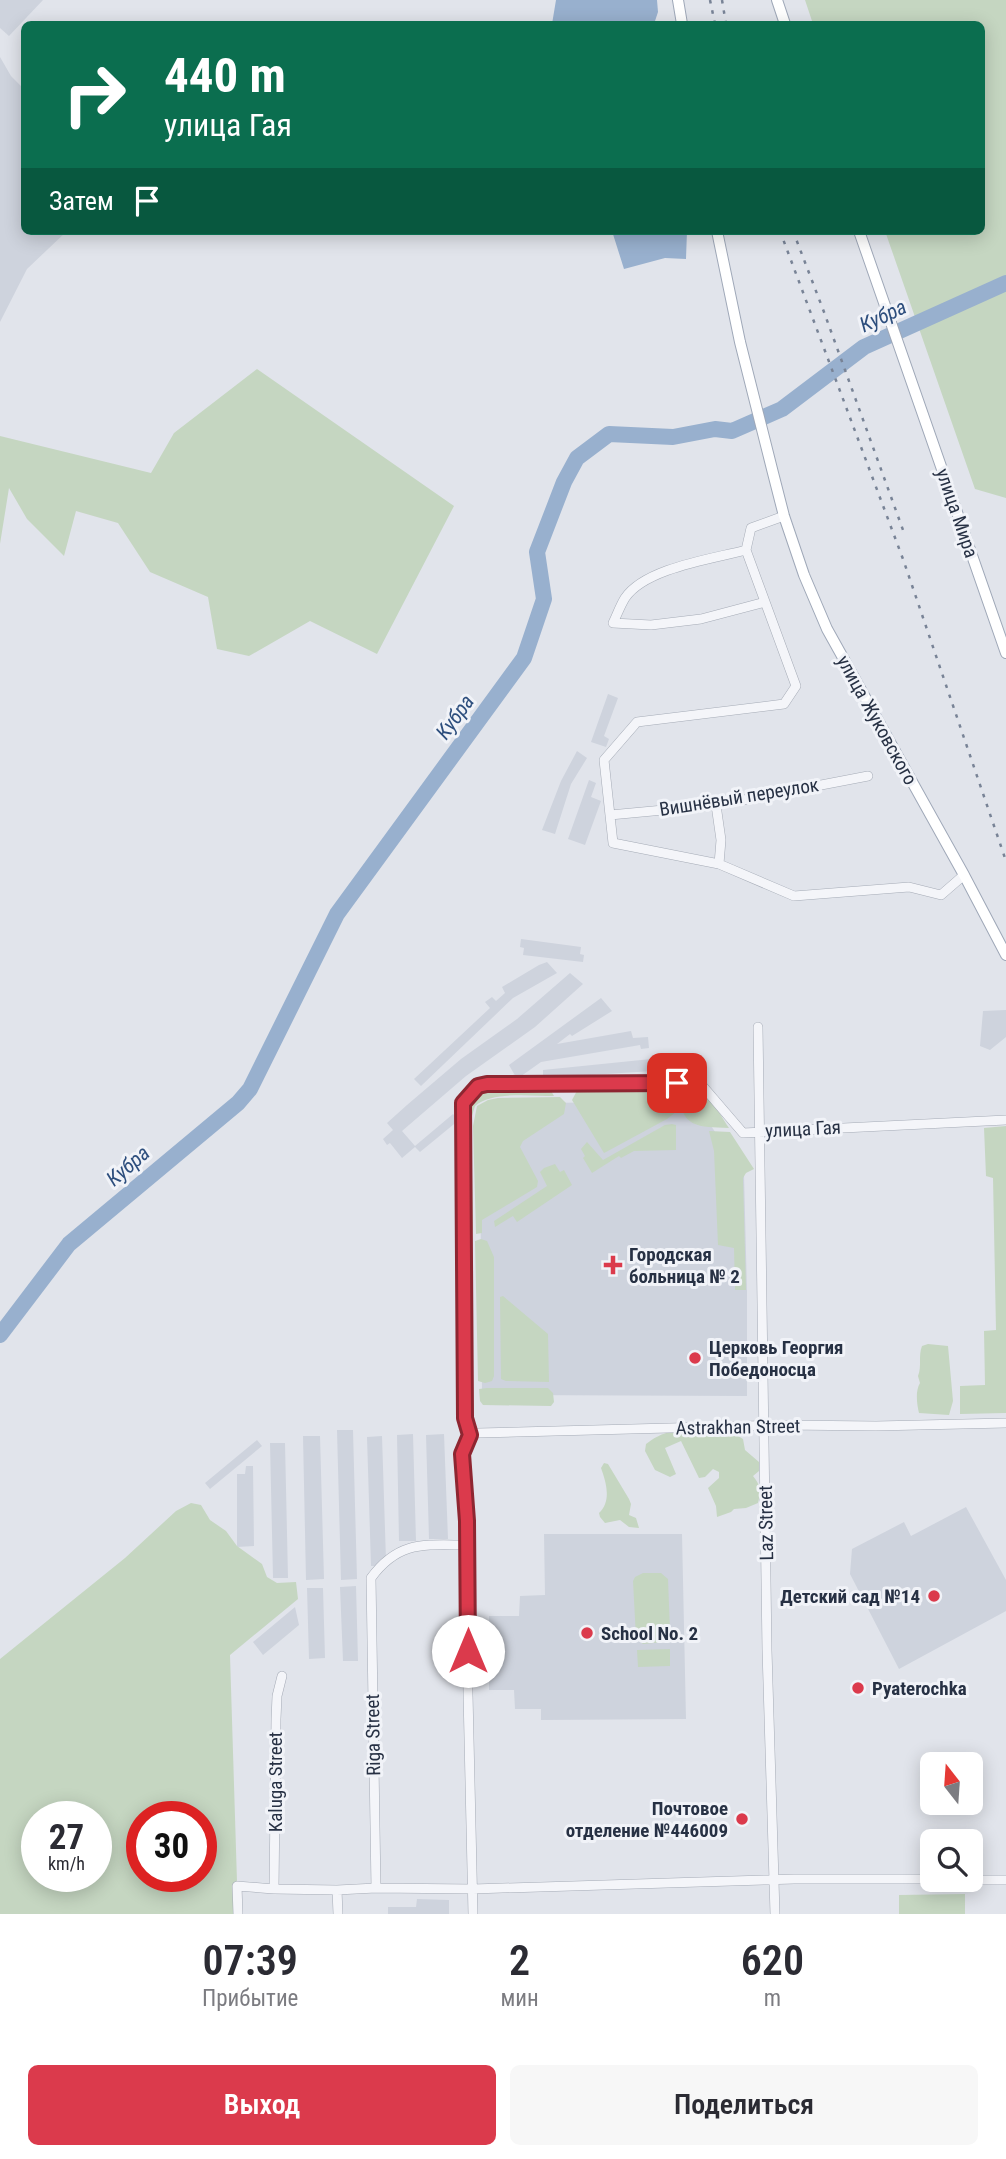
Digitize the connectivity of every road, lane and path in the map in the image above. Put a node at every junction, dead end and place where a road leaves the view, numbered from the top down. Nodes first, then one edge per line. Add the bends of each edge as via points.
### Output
1 (678, 0) edge
2 (776, 0) edge
3 (682, 21) edge
4 (784, 21) edge
5 (718, 235) edge
6 (860, 235) edge
7 (784, 516) junction
8 (746, 550) junction
9 (765, 602) junction
10 (1006, 653) edge
11 (868, 776) dead end
12 (716, 805) junction
13 (610, 815) junction
14 (719, 864) junction
15 (964, 875) junction
16 (1006, 956) edge
17 (758, 1027) dead end
18 (1006, 1120) edge
19 (759, 1131) junction
20 (1006, 1423) edge
21 (765, 1426) junction
22 (470, 1435) junction
23 (467, 1545) junction
24 (282, 1676) dead end
25 (774, 1880) junction
26 (920, 1880) edge
27 (983, 1880) edge
28 (1006, 1880) edge
29 (376, 1888) junction
30 (274, 1889) junction
31 (474, 1889) junction
32 (337, 1891) junction
33 (238, 1914) edge
34 (338, 1914) edge
35 (474, 1914) edge
36 (775, 1914) edge

1 - 3 main road
2 - 4 main road
5 - 7 main road, улица Жуковского
6 - 10 main road, улица Мира
7 - 8 street via 751,528
7 - 15 main road, улица Жуковского via 827,629
8 - 9 street
8 - 9 street via 664,572 638,584 613,623 651,625 701,619
9 - 13 street via 796,686 784,704 637,722 604,760
11 - 12 street, Вишнёвый переулок
12 - 13 street, Вишнёвый переулок
12 - 14 street
13 - 14 street via 613,842
14 - 15 street via 794,896 909,887 941,895
15 - 16 main road, улица Жуковского
17 - 19 street, Laz Street
18 - 19 street, улица Гая
19 - 21 street, Laz Street
19 - 22 street, улица Гая via 743,1133 700,1083 478,1086 463,1103 465,1418
20 - 21 street, Astrakhan Street
21 - 22 street, Astrakhan Street
21 - 25 street, Laz Street
22 - 23 street via 462,1454
23 - 29 street, Riga Street via 407,1548 382,1566 370,1582
23 - 31 street
24 - 30 street, Kaluga Street via 275,1719
25 - 26 street
25 - 31 street
25 - 36 street, Laz Street
27 - 28 street
29 - 31 street
29 - 32 street
30 - 32 street
30 - 33 street via 237,1886
31 - 35 street
32 - 34 street

